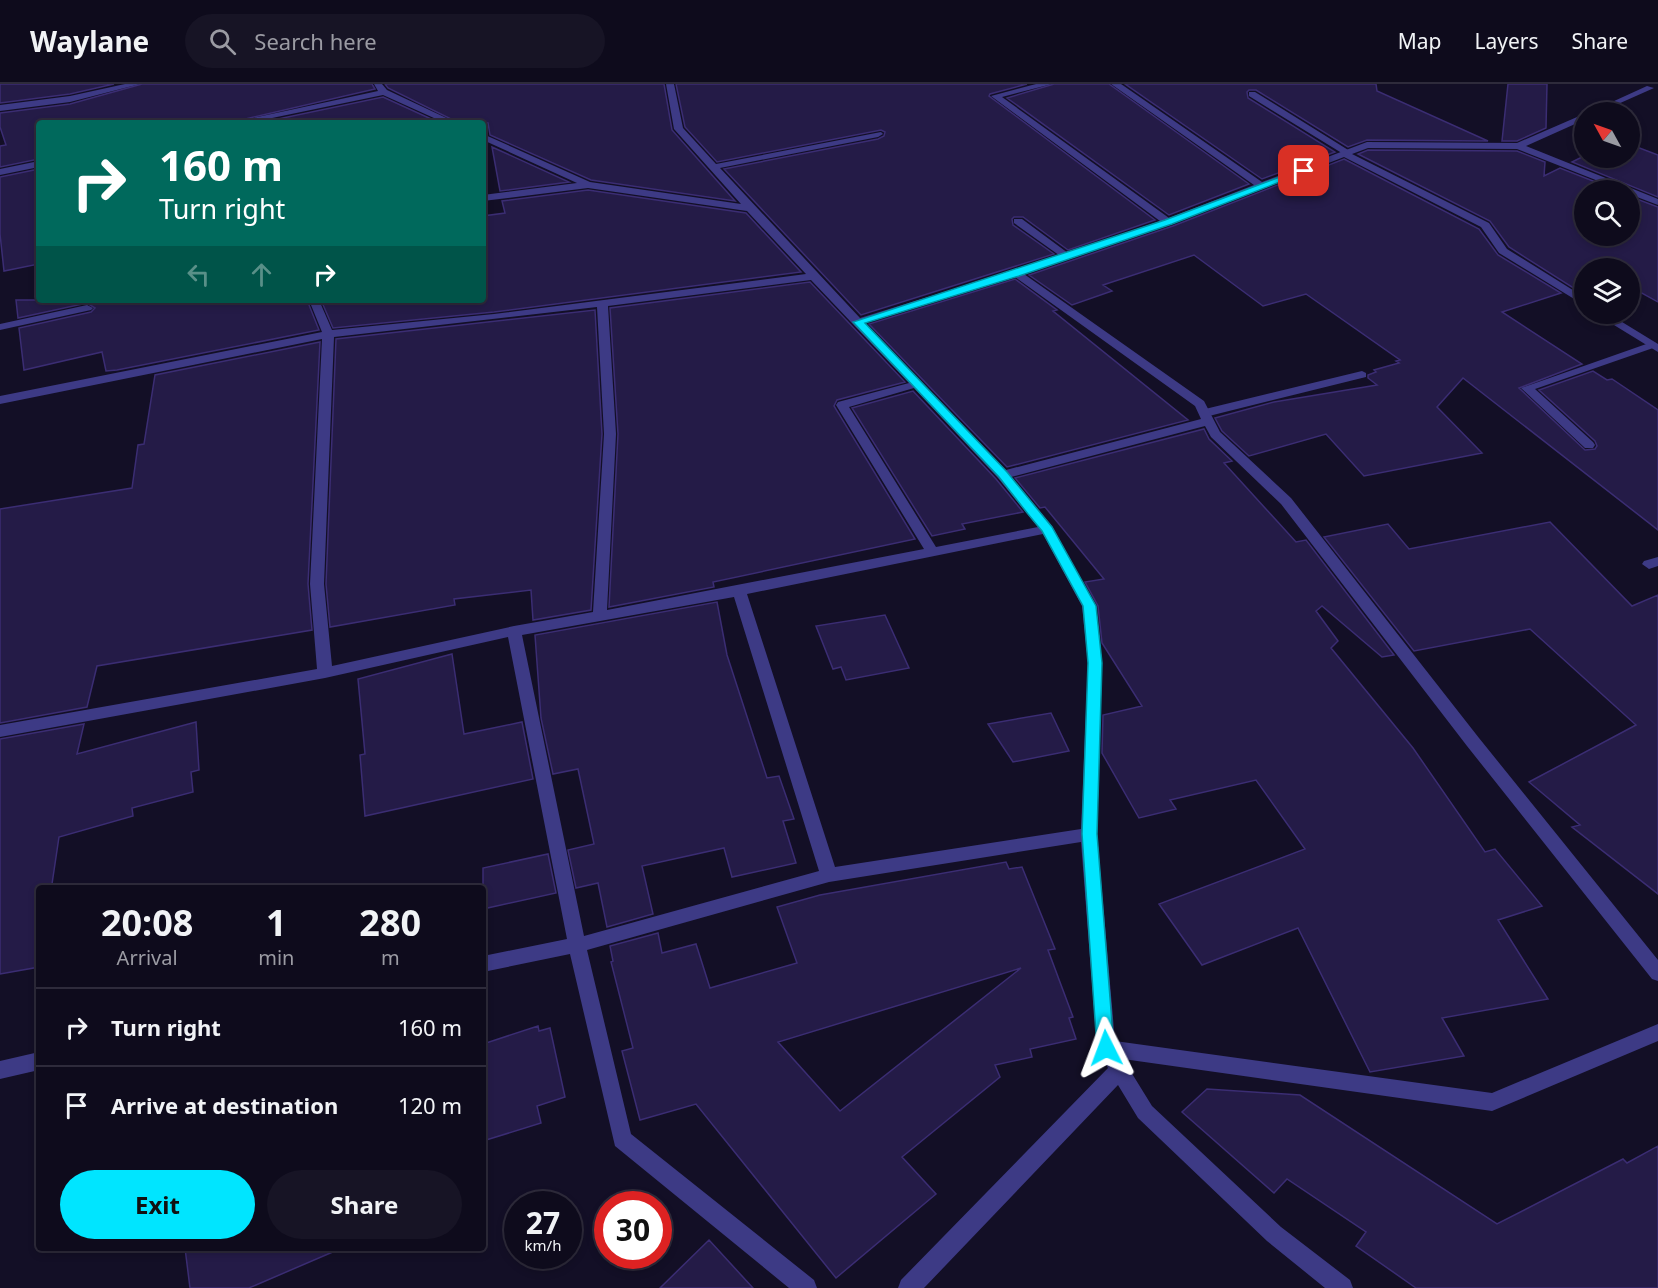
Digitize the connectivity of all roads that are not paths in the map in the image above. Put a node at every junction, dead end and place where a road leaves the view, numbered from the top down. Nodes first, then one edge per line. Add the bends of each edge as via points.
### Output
1 (136, 84) edge
2 (670, 84) edge
3 (1048, 84) edge
4 (1115, 84) edge
5 (1638, 84) edge
6 (381, 88) edge
7 (1654, 90) edge
8 (1252, 94) dead end
9 (1621, 102) edge
10 (0, 108) edge
11 (251, 120) edge
12 (446, 120) edge
13 (1574, 121) edge
14 (878, 134) dead end
15 (486, 138) edge
16 (1518, 146) junction
17 (1347, 154) junction
18 (36, 165) edge
19 (713, 167) junction
20 (0, 172) edge
21 (588, 185) junction
22 (1263, 187) junction
23 (486, 198) edge
24 (1658, 202) edge
25 (750, 207) junction
26 (1018, 221) dead end
27 (1168, 222) junction
28 (1067, 256) junction
29 (1016, 273) junction
30 (814, 276) junction
31 (1574, 296) edge
32 (315, 303) edge
33 (602, 303) junction
34 (87, 308) dead end
35 (858, 322) junction
36 (1618, 324) edge
37 (0, 327) edge
38 (328, 334) junction
39 (1655, 347) edge
40 (1362, 375) dead end
41 (917, 384) junction
42 (0, 400) edge
43 (1206, 417) junction
44 (1589, 445) dead end
45 (1003, 475) junction
46 (1047, 529) junction
47 (933, 553) junction
48 (739, 591) junction
49 (600, 616) junction
50 (514, 631) junction
51 (325, 673) junction
52 (0, 732) edge
53 (1089, 834) junction
54 (829, 875) junction
55 (577, 945) junction
56 (486, 963) edge
57 (1658, 973) edge
58 (1658, 1032) edge
59 (1106, 1048) junction
60 (36, 1062) edge
61 (0, 1070) edge
62 (1119, 1070) junction
63 (806, 1288) edge
64 (909, 1288) edge
65 (1342, 1288) edge

1 - 10 street via 70,99
2 - 19 street via 679,129
3 - 27 street via 995,96
4 - 22 street
5 - 7 street
6 - 11 street
6 - 12 street
7 - 9 street
8 - 17 street
13 - 16 street
14 - 19 street
15 - 21 street
16 - 17 street via 1367,145
16 - 24 street
17 - 22 street
17 - 31 street via 1485,225 1503,251
18 - 20 street
19 - 25 street
21 - 23 street
21 - 25 street
22 - 27 street
25 - 30 street
26 - 28 street
27 - 28 street
28 - 29 street
29 - 35 street
29 - 43 street via 1200,404
30 - 33 street
30 - 35 street
32 - 38 street
33 - 38 street
33 - 49 street via 610,434
34 - 37 street
35 - 41 street
36 - 39 street
38 - 42 street
38 - 51 street via 317,584
39 - 44 street via 1527,388
40 - 43 street
41 - 45 street
41 - 47 street via 842,405
43 - 45 street
43 - 57 street via 1215,434 1286,501
45 - 46 street
46 - 47 street
46 - 53 street via 1089,606 1095,663
47 - 48 street
48 - 49 street
48 - 54 street
49 - 50 street
50 - 51 street
50 - 55 street
51 - 52 street
53 - 54 street
53 - 59 street
54 - 55 street
55 - 56 street
55 - 63 street via 622,1139
58 - 59 street via 1492,1102
59 - 62 street
60 - 61 street
62 - 64 street
62 - 65 street via 1145,1112 1274,1234

